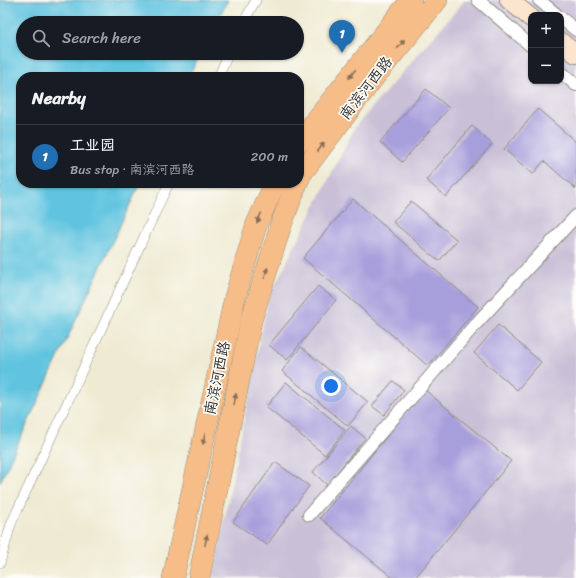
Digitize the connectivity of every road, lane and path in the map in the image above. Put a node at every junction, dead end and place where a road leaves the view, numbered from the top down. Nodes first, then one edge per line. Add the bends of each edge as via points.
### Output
1 (256, 0) edge
2 (411, 0) edge
3 (436, 0) edge
4 (478, 0) edge
5 (509, 0) edge
6 (539, 0) edge
7 (553, 12) edge
8 (247, 16) edge
9 (528, 16) edge
10 (564, 20) edge
11 (576, 30) edge
12 (528, 43) edge
13 (564, 44) edge
14 (576, 54) edge
15 (226, 60) edge
16 (220, 72) edge
17 (564, 75) edge
18 (576, 85) edge
19 (304, 136) edge
20 (304, 170) edge
21 (167, 188) edge
22 (274, 188) edge
23 (296, 188) edge
24 (576, 216) edge
25 (309, 515) dead end
26 (0, 563) edge
27 (173, 578) edge
28 (199, 578) edge

1 - 8 street
2 -> 19 highway, 南滨河西路
20 -> 3 highway, 南滨河西路
4 - 12 street
5 - 9 main road
6 - 7 street
10 - 11 street
13 - 14 main road
15 - 16 street
17 - 18 street
21 - 26 street via 11,524
22 -> 27 highway, 南滨河西路 via 256,226 235,297
28 -> 23 highway, 南滨河西路 via 251,321 282,222
24 - 25 street via 473,327

